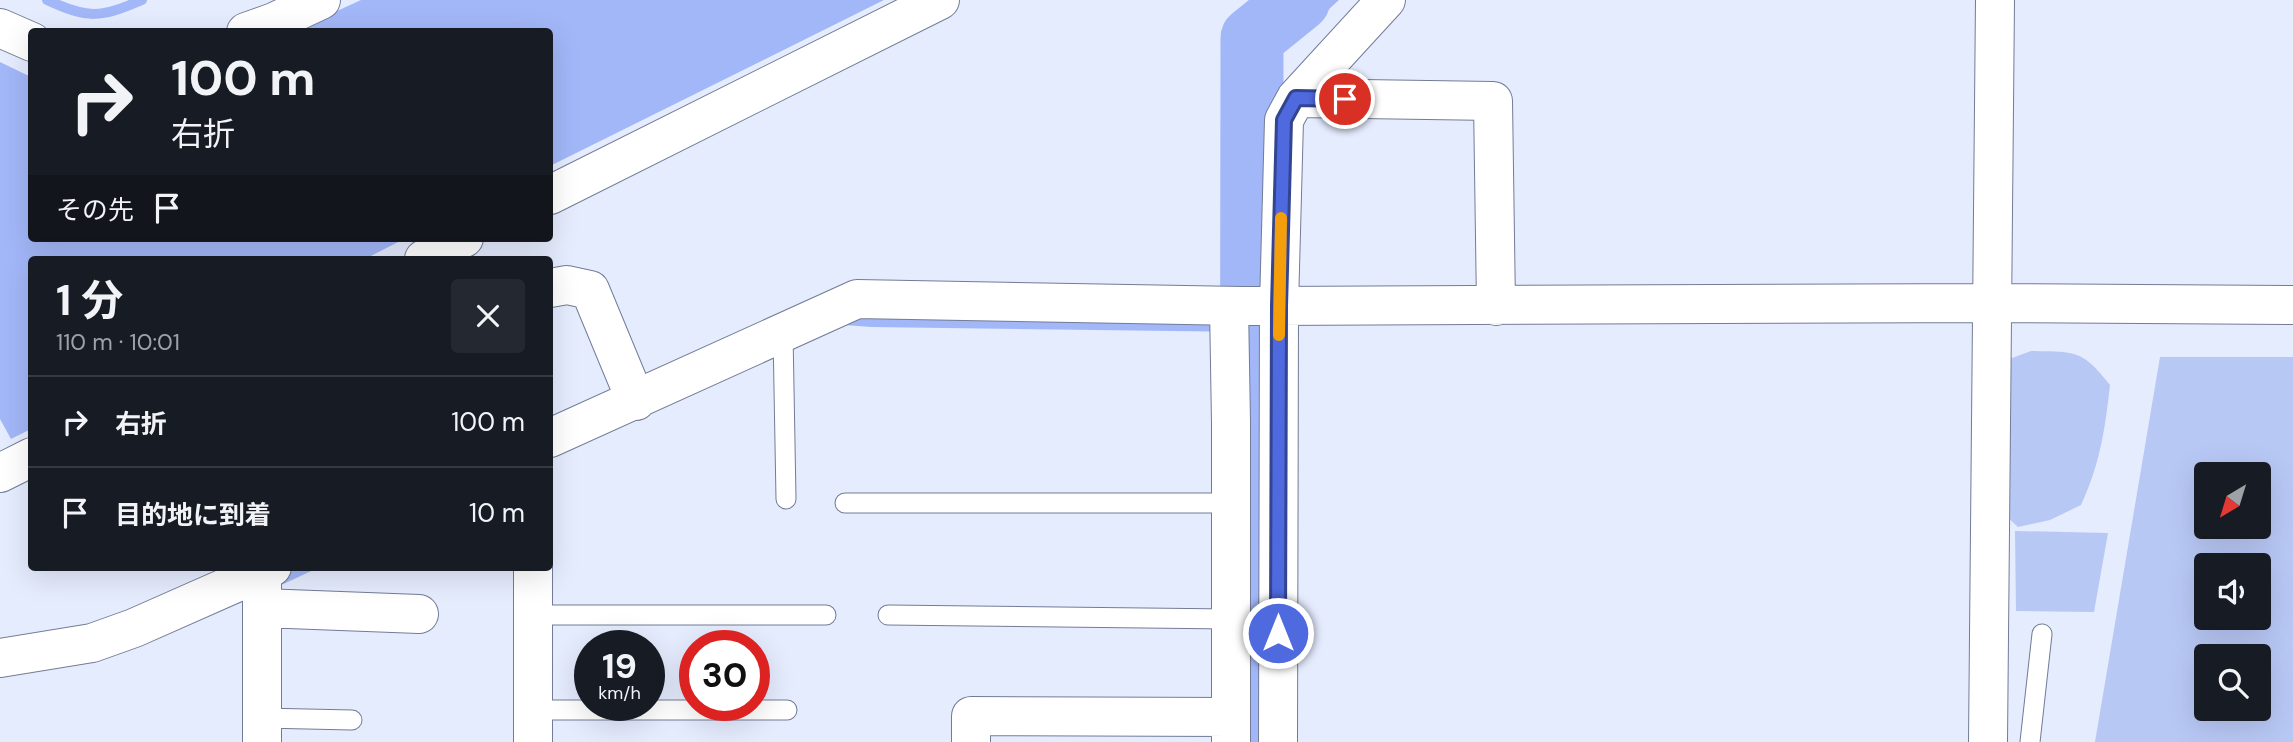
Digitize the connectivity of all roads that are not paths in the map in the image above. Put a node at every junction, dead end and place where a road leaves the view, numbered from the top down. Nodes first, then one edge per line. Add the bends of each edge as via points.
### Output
1 (321, 0) edge
2 (940, 0) edge
3 (1386, 0) edge
4 (1995, 0) edge
5 (0, 28) edge
6 (255, 28) edge
7 (28, 40) edge
8 (1296, 98) junction
9 (553, 194) edge
10 (456, 242) edge
11 (430, 256) edge
12 (553, 287) edge
13 (1991, 303) junction
14 (2293, 305) edge
15 (1249, 306) junction
16 (1496, 306) junction
17 (783, 334) junction
18 (636, 401) junction
19 (553, 437) edge
20 (28, 459) edge
21 (0, 472) edge
22 (786, 499) dead end
23 (845, 503) dead end
24 (1231, 503) junction
25 (534, 571) edge
26 (265, 588) edge
27 (419, 614) dead end
28 (534, 615) junction
29 (825, 615) dead end
30 (888, 615) dead end
31 (1230, 618) junction
32 (2042, 634) dead end
33 (0, 658) edge
34 (787, 710) dead end
35 (352, 720) dead end
36 (533, 726) edge
37 (1231, 729) edge
38 (262, 730) edge
39 (971, 742) edge
40 (1278, 742) edge
41 (1988, 742) edge
42 (2030, 742) edge

1 - 6 street
2 - 9 street
3 - 8 street
4 - 13 street
5 - 7 street
8 - 15 street via 1284,120
8 - 16 street via 1493,100
10 - 11 street
12 - 18 street via 590,290
13 - 14 street
13 - 16 street
13 - 41 street
15 - 16 street
15 - 17 street via 857,299
15 - 24 street via 1230,350
15 - 40 street
17 - 18 street
17 - 22 lane
18 - 19 street
20 - 21 street
23 - 24 lane
24 - 31 street
25 - 28 street
26 - 27 street
26 - 33 street via 92,643
26 - 38 street
28 - 29 lane
28 - 36 street
30 - 31 lane
31 - 37 street
32 - 42 lane
34 - 36 lane
35 - 38 lane
37 - 39 street via 971,716

